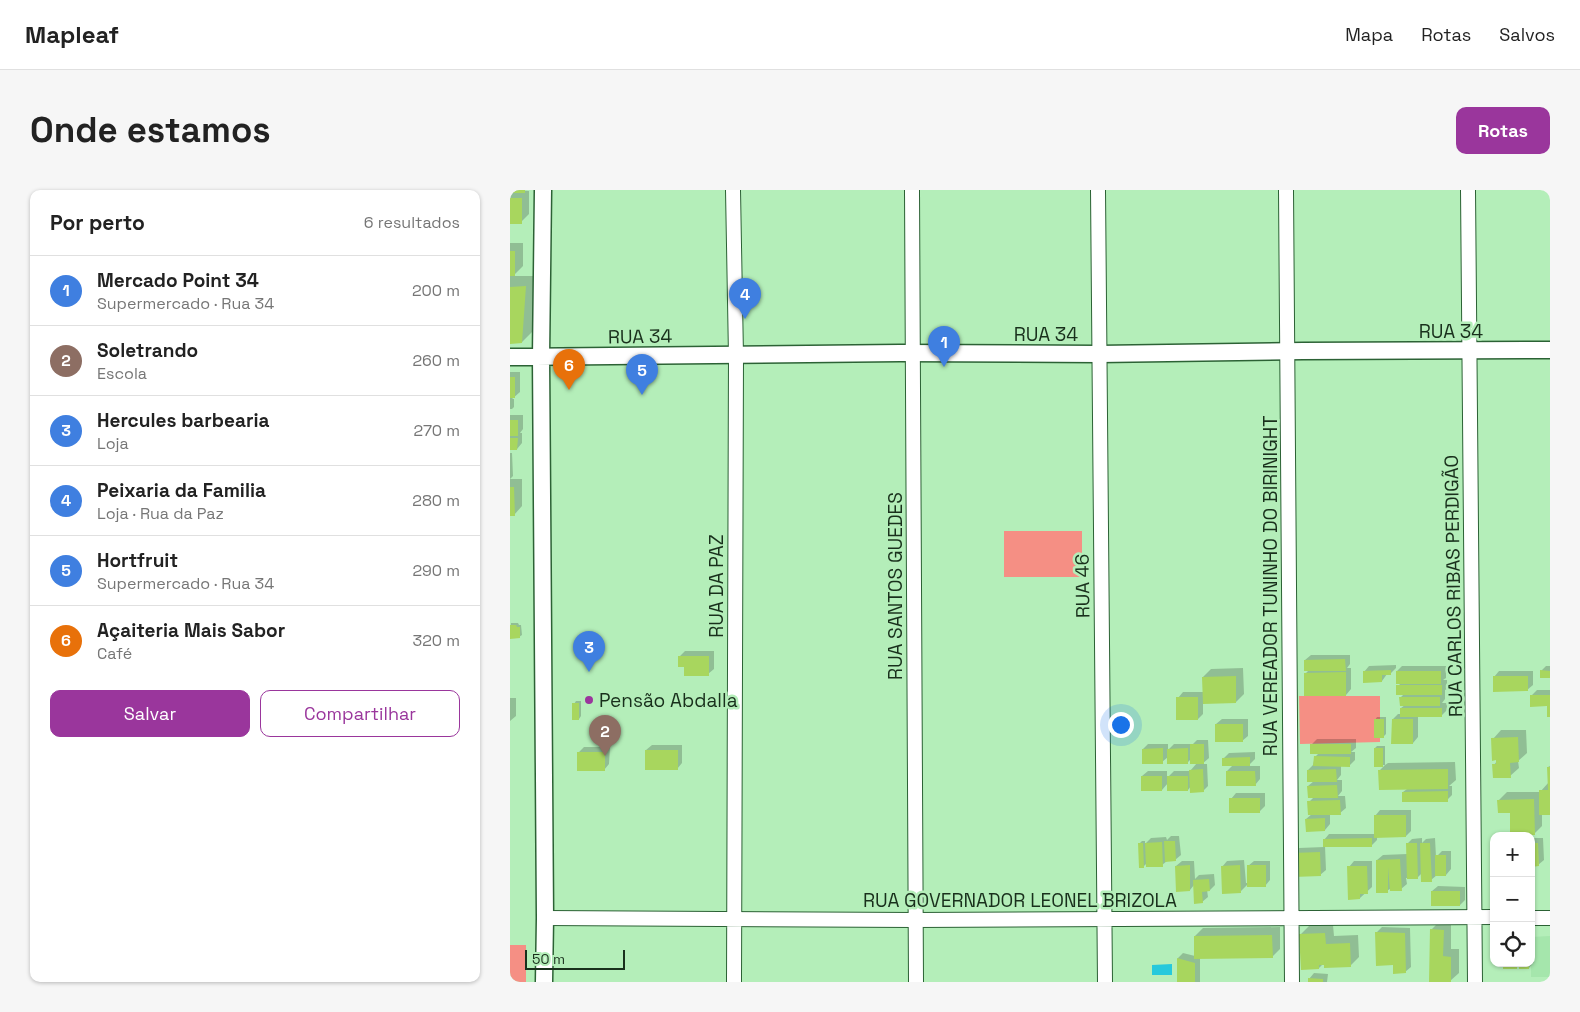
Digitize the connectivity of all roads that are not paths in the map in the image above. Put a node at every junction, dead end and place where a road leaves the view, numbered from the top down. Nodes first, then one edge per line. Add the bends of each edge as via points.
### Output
1 (543, 190) edge
2 (734, 190) edge
3 (912, 190) edge
4 (1098, 190) edge
5 (1286, 190) edge
6 (1468, 190) edge
7 (1550, 350) edge
8 (1287, 351) junction
9 (1469, 351) junction
10 (913, 353) junction
11 (1099, 354) junction
12 (736, 356) junction
13 (510, 357) edge
14 (541, 357) junction
15 (1475, 917) junction
16 (545, 918) junction
17 (734, 918) junction
18 (1291, 918) junction
19 (1490, 918) edge
20 (1535, 918) edge
21 (1550, 918) edge
22 (915, 920) junction
23 (1105, 920) junction
24 (544, 982) edge
25 (734, 982) edge
26 (916, 982) edge
27 (1105, 982) edge
28 (1292, 982) edge
29 (1475, 982) edge

1 - 14 street
2 - 12 street, RUA DA PAZ
3 - 10 street, RUA SANTOS GUEDES
4 - 11 street, RUA 46
5 - 8 street, RUA VEREADOR TUNINHO DO BIRINIGHT
6 - 9 street, RUA CARLOS RIBAS PERDIGÃO
7 - 9 street, RUA 34
8 - 9 street, RUA 34
8 - 11 street, RUA 34
8 - 18 street, RUA VEREADOR TUNINHO DO BIRINIGHT
9 - 15 street, RUA CARLOS RIBAS PERDIGÃO
10 - 11 street, RUA 34
10 - 12 street, RUA 34
10 - 22 street, RUA SANTOS GUEDES
11 - 23 street, RUA 46
12 - 14 street, RUA 34
12 - 17 street, RUA DA PAZ
13 - 14 street, RUA 34
14 - 16 street
15 - 18 street, RUA GOVERNADOR LEONEL BRIZOLA
15 - 19 street, RUA GOVERNADOR LEONEL BRIZOLA
15 - 29 street, RUA CARLOS RIBAS PERDIGÃO
16 - 17 street, RUA GOVERNADOR LEONEL BRIZOLA
16 - 24 street
17 - 22 street, RUA GOVERNADOR LEONEL BRIZOLA
17 - 25 street, RUA DA PAZ
18 - 23 street, RUA GOVERNADOR LEONEL BRIZOLA
18 - 28 street, RUA VEREADOR TUNINHO DO BIRINIGHT
20 - 21 street
22 - 23 street, RUA GOVERNADOR LEONEL BRIZOLA
22 - 26 street, RUA SANTOS GUEDES
23 - 27 street, RUA 46

